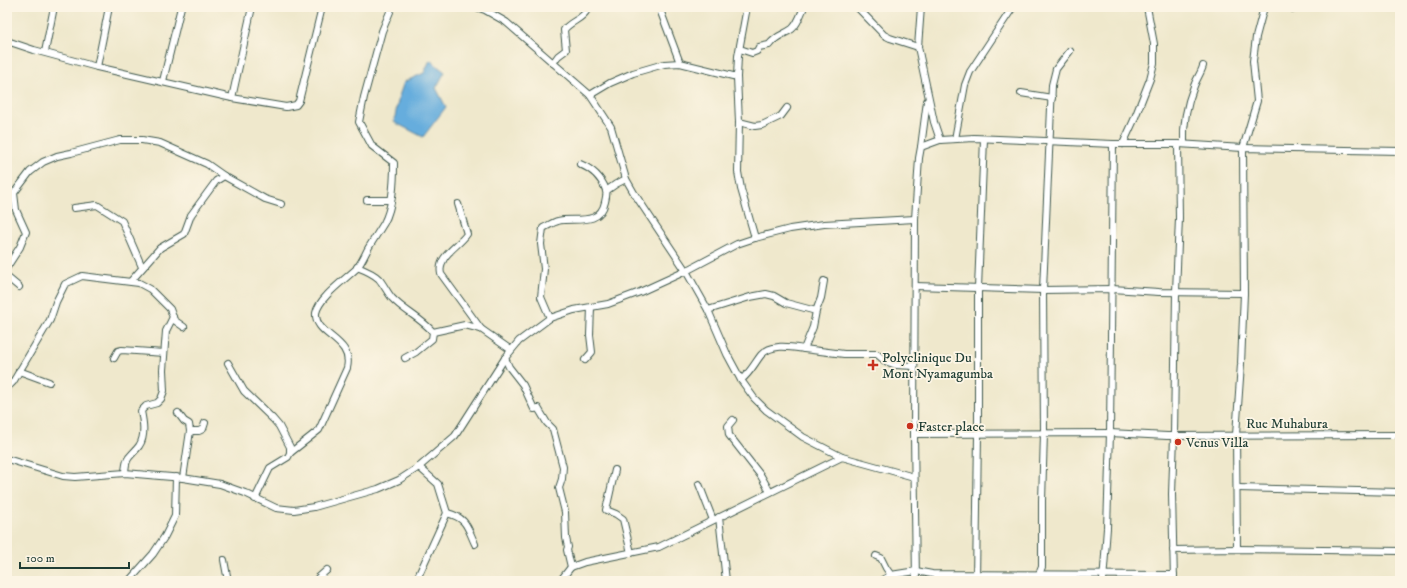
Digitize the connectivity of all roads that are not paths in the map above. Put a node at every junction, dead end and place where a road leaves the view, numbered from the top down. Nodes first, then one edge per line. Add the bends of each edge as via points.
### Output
1 (54, 7) edge
2 (109, 7) edge
3 (181, 7) edge
4 (252, 7) edge
5 (322, 7) edge
6 (392, 7) edge
7 (476, 7) edge
8 (586, 7) edge
9 (659, 7) edge
10 (746, 7) edge
11 (804, 7) edge
12 (857, 7) edge
13 (921, 7) edge
14 (1013, 7) edge
15 (1147, 7) edge
16 (1264, 7) edge
17 (7, 40) edge
18 (918, 47) junction
19 (740, 49) junction
20 (1070, 50) dead end
21 (45, 52) junction
22 (553, 62) junction
23 (680, 63) junction
24 (97, 66) junction
25 (1203, 66) dead end
26 (737, 77) junction
27 (164, 81) junction
28 (927, 92) junction
29 (1021, 93) dead end
30 (590, 95) junction
31 (232, 98) junction
32 (1052, 98) junction
33 (787, 108) dead end
34 (739, 122) junction
35 (955, 139) junction
36 (984, 139) junction
37 (940, 140) junction
38 (1050, 142) junction
39 (1113, 144) junction
40 (1122, 144) junction
41 (1181, 144) junction
42 (921, 147) junction
43 (1243, 148) junction
44 (1400, 151) edge
45 (580, 164) dead end
46 (224, 176) junction
47 (626, 179) junction
48 (606, 191) junction
49 (367, 200) dead end
50 (391, 200) junction
51 (281, 204) dead end
52 (458, 204) dead end
53 (74, 208) dead end
54 (915, 218) junction
55 (755, 238) junction
56 (7, 267) edge
57 (142, 267) junction
58 (357, 267) junction
59 (686, 271) junction
60 (7, 277) edge
61 (130, 281) junction
62 (824, 281) dead end
63 (915, 286) junction
64 (19, 287) dead end
65 (978, 288) junction
66 (1112, 288) junction
67 (1043, 290) junction
68 (1176, 292) junction
69 (1244, 294) junction
70 (591, 307) junction
71 (708, 310) junction
72 (816, 311) junction
73 (173, 316) junction
74 (550, 318) junction
75 (184, 327) dead end
76 (481, 329) junction
77 (433, 332) junction
78 (804, 349) junction
79 (511, 350) junction
80 (164, 353) junction
81 (114, 358) dead end
82 (404, 358) dead end
83 (505, 358) junction
84 (585, 360) dead end
85 (228, 364) dead end
86 (914, 366) junction
87 (19, 371) junction
88 (742, 380) junction
89 (49, 382) dead end
90 (7, 388) edge
91 (178, 413) dead end
92 (733, 420) dead end
93 (205, 423) dead end
94 (190, 431) junction
95 (1044, 433) junction
96 (1110, 433) junction
97 (914, 434) junction
98 (978, 434) junction
99 (1236, 435) junction
100 (1400, 435) edge
101 (1174, 436) junction
102 (290, 453) junction
103 (842, 457) junction
104 (7, 459) edge
105 (419, 467) junction
106 (615, 470) dead end
107 (125, 473) junction
108 (914, 477) junction
109 (179, 478) junction
110 (700, 484) dead end
111 (1238, 488) junction
112 (770, 492) junction
113 (1400, 492) edge
114 (255, 499) junction
115 (447, 513) junction
116 (716, 518) junction
117 (475, 544) dead end
118 (1238, 549) junction
119 (1173, 550) junction
120 (1400, 551) edge
121 (631, 553) junction
122 (876, 556) dead end
123 (224, 560) dead end
124 (571, 567) junction
125 (327, 570) dead end
126 (916, 570) junction
127 (976, 574) junction
128 (1040, 574) junction
129 (891, 575) junction
130 (1103, 578) edge
131 (1174, 578) edge
132 (129, 581) edge
133 (228, 581) edge
134 (317, 581) edge
135 (416, 581) edge
136 (560, 581) edge
137 (726, 581) edge
138 (881, 581) edge
139 (916, 581) edge
140 (976, 581) edge
141 (1036, 581) edge

1 - 21 street
2 - 24 street
3 - 27 street
4 - 31 street
5 - 31 street via 296,105 286,107
6 - 50 street via 382,31 359,122 372,146 394,164
7 - 22 street via 506,22
8 - 22 street via 584,16 568,24 564,30 566,50
9 - 23 street
10 - 19 street
11 - 19 street via 792,29 775,38 769,45 752,52
12 - 18 street via 884,35
13 - 18 street
14 - 35 street via 970,72 965,85
15 - 40 street via 1154,44 1153,71
16 - 43 street via 1253,61 1257,100
17 - 21 street
18 - 28 street
19 - 26 street
20 - 32 street via 1056,69
21 - 24 street
22 - 30 street
23 - 26 street
23 - 30 street via 664,64 633,73
24 - 27 street
25 - 41 street via 1189,103
26 - 34 street
27 - 31 street
28 - 37 street
28 - 42 street
29 - 32 street
30 - 47 street via 611,127
32 - 38 street
33 - 34 street via 781,116 762,125
34 - 55 street via 738,172
35 - 36 street
35 - 37 street
36 - 38 street
36 - 65 street
37 - 42 street
38 - 39 street
38 - 67 street
39 - 40 street
39 - 66 street
40 - 41 street
41 - 43 street
41 - 68 street
42 - 54 street
43 - 44 street
43 - 69 street
45 - 48 street via 590,168 598,176
46 - 51 street via 265,199
46 - 56 street via 207,164 160,143 142,140 120,140 57,156 30,172 14,193 16,210 26,232
46 - 57 street via 216,181 191,215 184,234 160,248
47 - 48 street
47 - 59 street
48 - 74 street via 605,204 592,218 583,221 558,221 543,228 541,244 544,269 541,297
49 - 50 street
50 - 58 street via 384,223
52 - 76 street via 467,234 442,262 440,269
53 - 57 street via 97,205 122,221
54 - 55 street via 824,224
54 - 63 street
55 - 59 street via 737,244
57 - 61 street
58 - 77 street via 379,279 391,297
58 - 102 street via 332,289 316,314 320,326 344,347 348,354 347,368 319,430
59 - 70 street via 640,292 608,304
59 - 71 street
60 - 64 street
61 - 73 street via 150,289 170,309
61 - 87 street via 82,276 65,284 50,320
62 - 72 street
63 - 65 street
63 - 86 street
65 - 67 street
65 - 98 street
66 - 67 street
66 - 68 street
66 - 96 street
67 - 95 street
68 - 69 street
68 - 101 street
69 - 99 street
70 - 74 street
70 - 84 street via 592,352
71 - 72 street via 766,294 786,303
71 - 88 street via 727,354
72 - 78 street
73 - 75 street via 174,320
73 - 80 street via 166,331
74 - 79 street
76 - 77 street via 465,325
76 - 79 street
77 - 82 street via 432,339
78 - 86 street via 844,354 877,354 885,361 896,365
78 - 88 street via 780,346 769,349
79 - 83 street
80 - 81 street via 122,350 118,351
80 - 107 street via 164,391 157,403 146,406 141,411 144,429 142,440 130,454
83 - 105 street via 455,436
83 - 124 street via 523,385 534,409 538,408 546,423 553,429 557,441 563,467 559,488 565,512 567,550
85 - 102 street via 244,391 280,426 290,447
86 - 97 street
87 - 89 street
87 - 90 street via 14,382
88 - 103 street via 766,410 803,437
91 - 94 street via 189,424
92 - 112 street via 728,426 730,435
93 - 94 street via 203,429
94 - 109 street
95 - 96 street, Rue Muhabura
95 - 98 street, Rue Muhabura
95 - 128 street
96 - 101 street, Rue Muhabura
96 - 130 street
97 - 98 street, Rue Muhabura
97 - 108 street
98 - 127 street
99 - 100 street, Rue Muhabura
99 - 101 street, Rue Muhabura
99 - 111 street
101 - 119 street
102 - 114 street via 270,468
103 - 108 street
103 - 112 street
104 - 107 street via 63,476
105 - 114 street via 378,489 314,507 294,510 276,508
105 - 115 street via 438,484
106 - 121 street via 606,510 623,519
107 - 109 street
108 - 126 street
109 - 114 street via 220,484
109 - 132 street via 175,516 153,554
110 - 116 street
111 - 113 street
111 - 118 street
112 - 116 street
115 - 117 street via 464,520
115 - 135 street
116 - 121 street via 659,547
116 - 137 street
118 - 119 street
118 - 120 street
119 - 131 street
121 - 124 street
122 - 129 street via 882,558
123 - 133 street
124 - 136 street
125 - 134 street
126 - 127 street via 932,574
126 - 129 street
126 - 139 street
127 - 128 street
127 - 140 street
128 - 130 street
128 - 141 street
129 - 138 street
130 - 131 street

